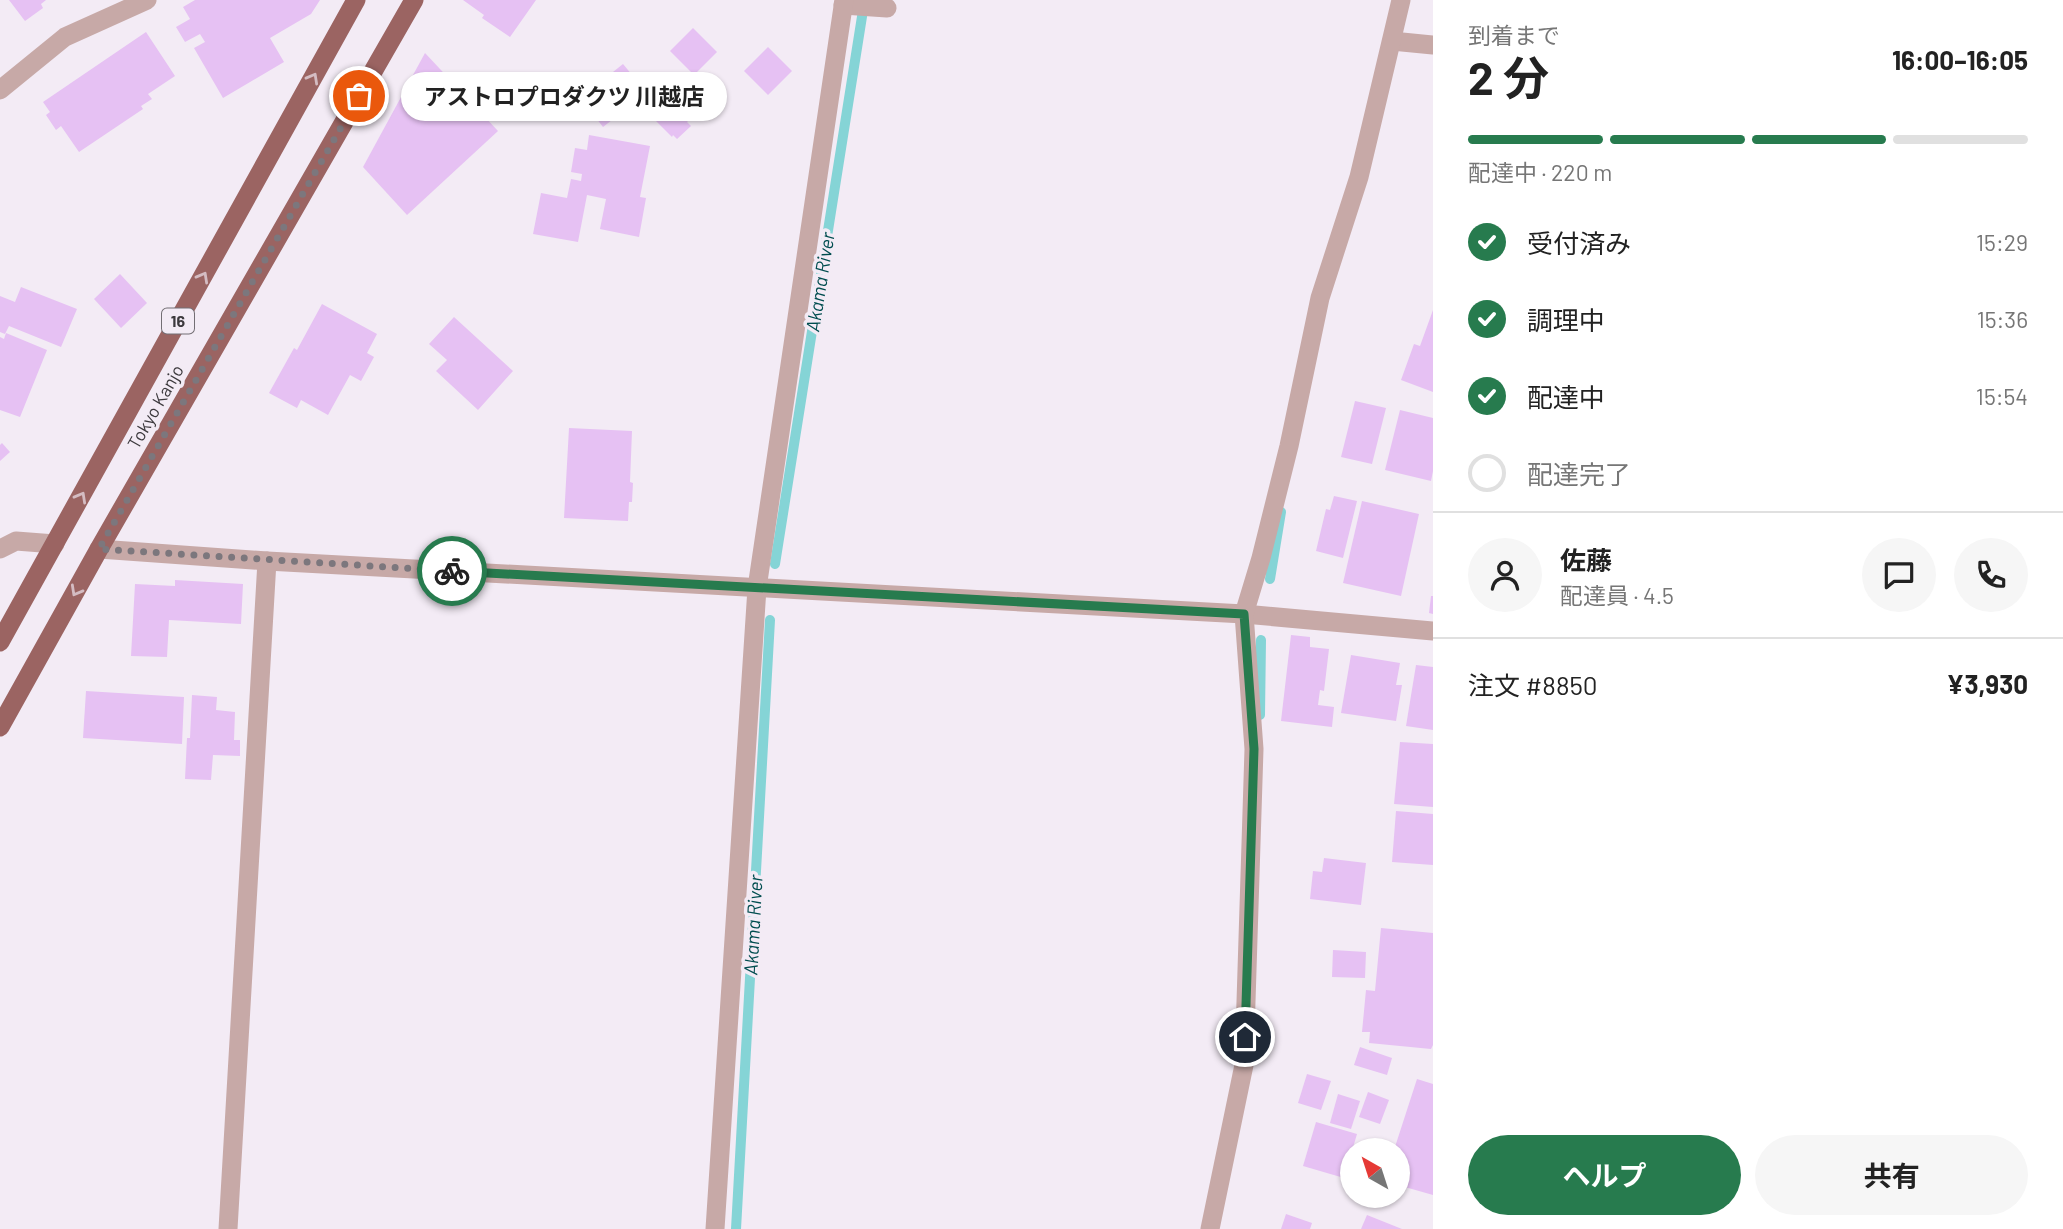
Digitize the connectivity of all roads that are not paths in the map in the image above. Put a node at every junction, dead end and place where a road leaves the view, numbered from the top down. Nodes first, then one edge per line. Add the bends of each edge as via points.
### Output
1 (147, 0) edge
2 (356, 0) edge
3 (414, 0) edge
4 (1401, 0) edge
5 (844, 4) edge
6 (884, 8) dead end
7 (1392, 41) junction
8 (1433, 45) edge
9 (0, 90) edge
10 (55, 544) junction
11 (0, 549) edge
12 (99, 549) junction
13 (267, 561) junction
14 (757, 588) junction
15 (1244, 614) junction
16 (1433, 631) edge
17 (0, 642) edge
18 (0, 727) edge
19 (228, 1229) edge
20 (715, 1229) edge
21 (1210, 1229) edge

1 - 9 street via 65,37
10 -> 2 highway, Tokyo Kanjo / 16
3 - 12 highway, Tokyo Kanjo / 16
4 - 7 street
5 - 6 street
5 - 14 street
7 - 8 street
7 - 15 street via 1359,177 1320,298 1286,458
10 - 11 street via 16,541
10 - 17 highway, Tokyo Kanjo / 16
12 - 13 street
12 -> 18 highway, Tokyo Kanjo / 16
13 - 14 street
13 - 19 street
14 - 15 street
14 - 20 street
15 - 16 street
15 - 21 street via 1254,749 1244,1065

